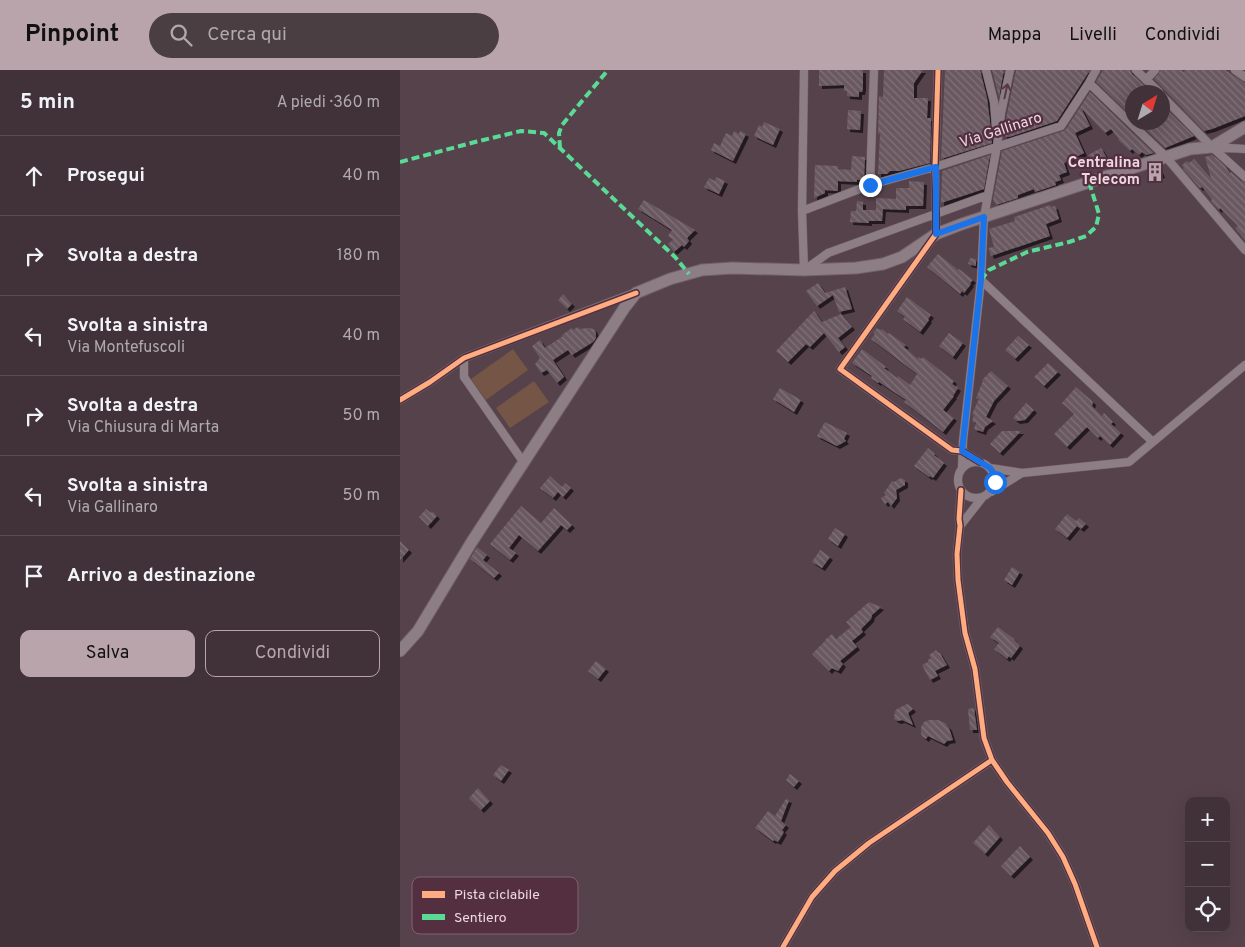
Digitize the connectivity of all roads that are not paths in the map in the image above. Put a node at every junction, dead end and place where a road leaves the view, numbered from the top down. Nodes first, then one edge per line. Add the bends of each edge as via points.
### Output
1 (804, 70) edge
2 (874, 70) edge
3 (938, 70) edge
4 (986, 70) edge
5 (1010, 70) edge
6 (1096, 70) edge
7 (1136, 70) edge
8 (1155, 70) edge
9 (1235, 70) edge
10 (1245, 77) edge
11 (1146, 80) junction
12 (1089, 83) junction
13 (1151, 85) edge
14 (1170, 104) edge
15 (1245, 127) edge
16 (997, 146) junction
17 (1212, 147) junction
18 (1245, 149) edge
19 (1163, 154) junction
20 (936, 167) junction
21 (1245, 177) edge
22 (870, 185) junction
23 (988, 195) junction
24 (802, 211) junction
25 (936, 214) junction
26 (984, 217) junction
27 (936, 234) junction
28 (1245, 250) edge
29 (804, 270) junction
30 (981, 280) junction
31 (636, 293) junction
32 (464, 358) junction
33 (1245, 365) edge
34 (400, 400) edge
35 (1153, 442) junction
36 (962, 451) junction
37 (980, 462) junction
38 (524, 463) junction
39 (962, 468) junction
40 (990, 468) junction
41 (1022, 474) junction
42 (961, 490) junction
43 (991, 492) junction
44 (982, 498) junction
45 (960, 526) junction
46 (400, 651) edge
47 (992, 760) junction
48 (783, 947) edge
49 (1097, 947) edge

1 - 24 street
2 - 22 street
3 - 20 street
4 - 16 street via 994,102
16 -> 5 street
6 - 12 street, Via Gallinaro
7 - 11 street
8 - 11 street
9 - 10 street
11 - 13 street
12 - 16 street, Via Gallinaro via 1060,126
12 - 19 street
14 - 17 street
15 - 17 main road
16 - 20 street, Via Gallinaro
16 - 23 street
17 - 18 street
17 - 19 main road
17 - 21 street
19 - 26 main road
19 - 28 street
20 - 22 street, Via Gallinaro
20 - 25 street
22 - 24 street, Via Gallinaro
23 - 25 street
23 - 26 street
24 - 29 street
25 - 27 street
25 - 29 street via 828,253
26 - 27 main road
26 - 30 street
27 - 29 main road via 902,257 883,264
27 - 36 street via 840,369 952,450
29 - 31 main road via 702,270
30 - 35 street
30 - 36 street
31 - 32 street
31 - 38 main road
32 - 34 street
32 - 38 street via 464,377
33 - 35 street
35 - 41 street via 1129,462
36 - 37 street
36 - 39 street
37 - 39 street
37 - 40 street
38 - 46 main road via 418,631
39 - 42 street via 958,478
40 - 41 street
40 - 43 street via 994,477
41 - 43 street
42 - 44 street via 970,498
42 - 45 street
43 - 44 street
44 - 45 street
45 - 47 street via 958,580 965,633 975,669 984,738
47 - 48 street via 869,843 836,871 812,897
47 - 49 street via 1063,857

